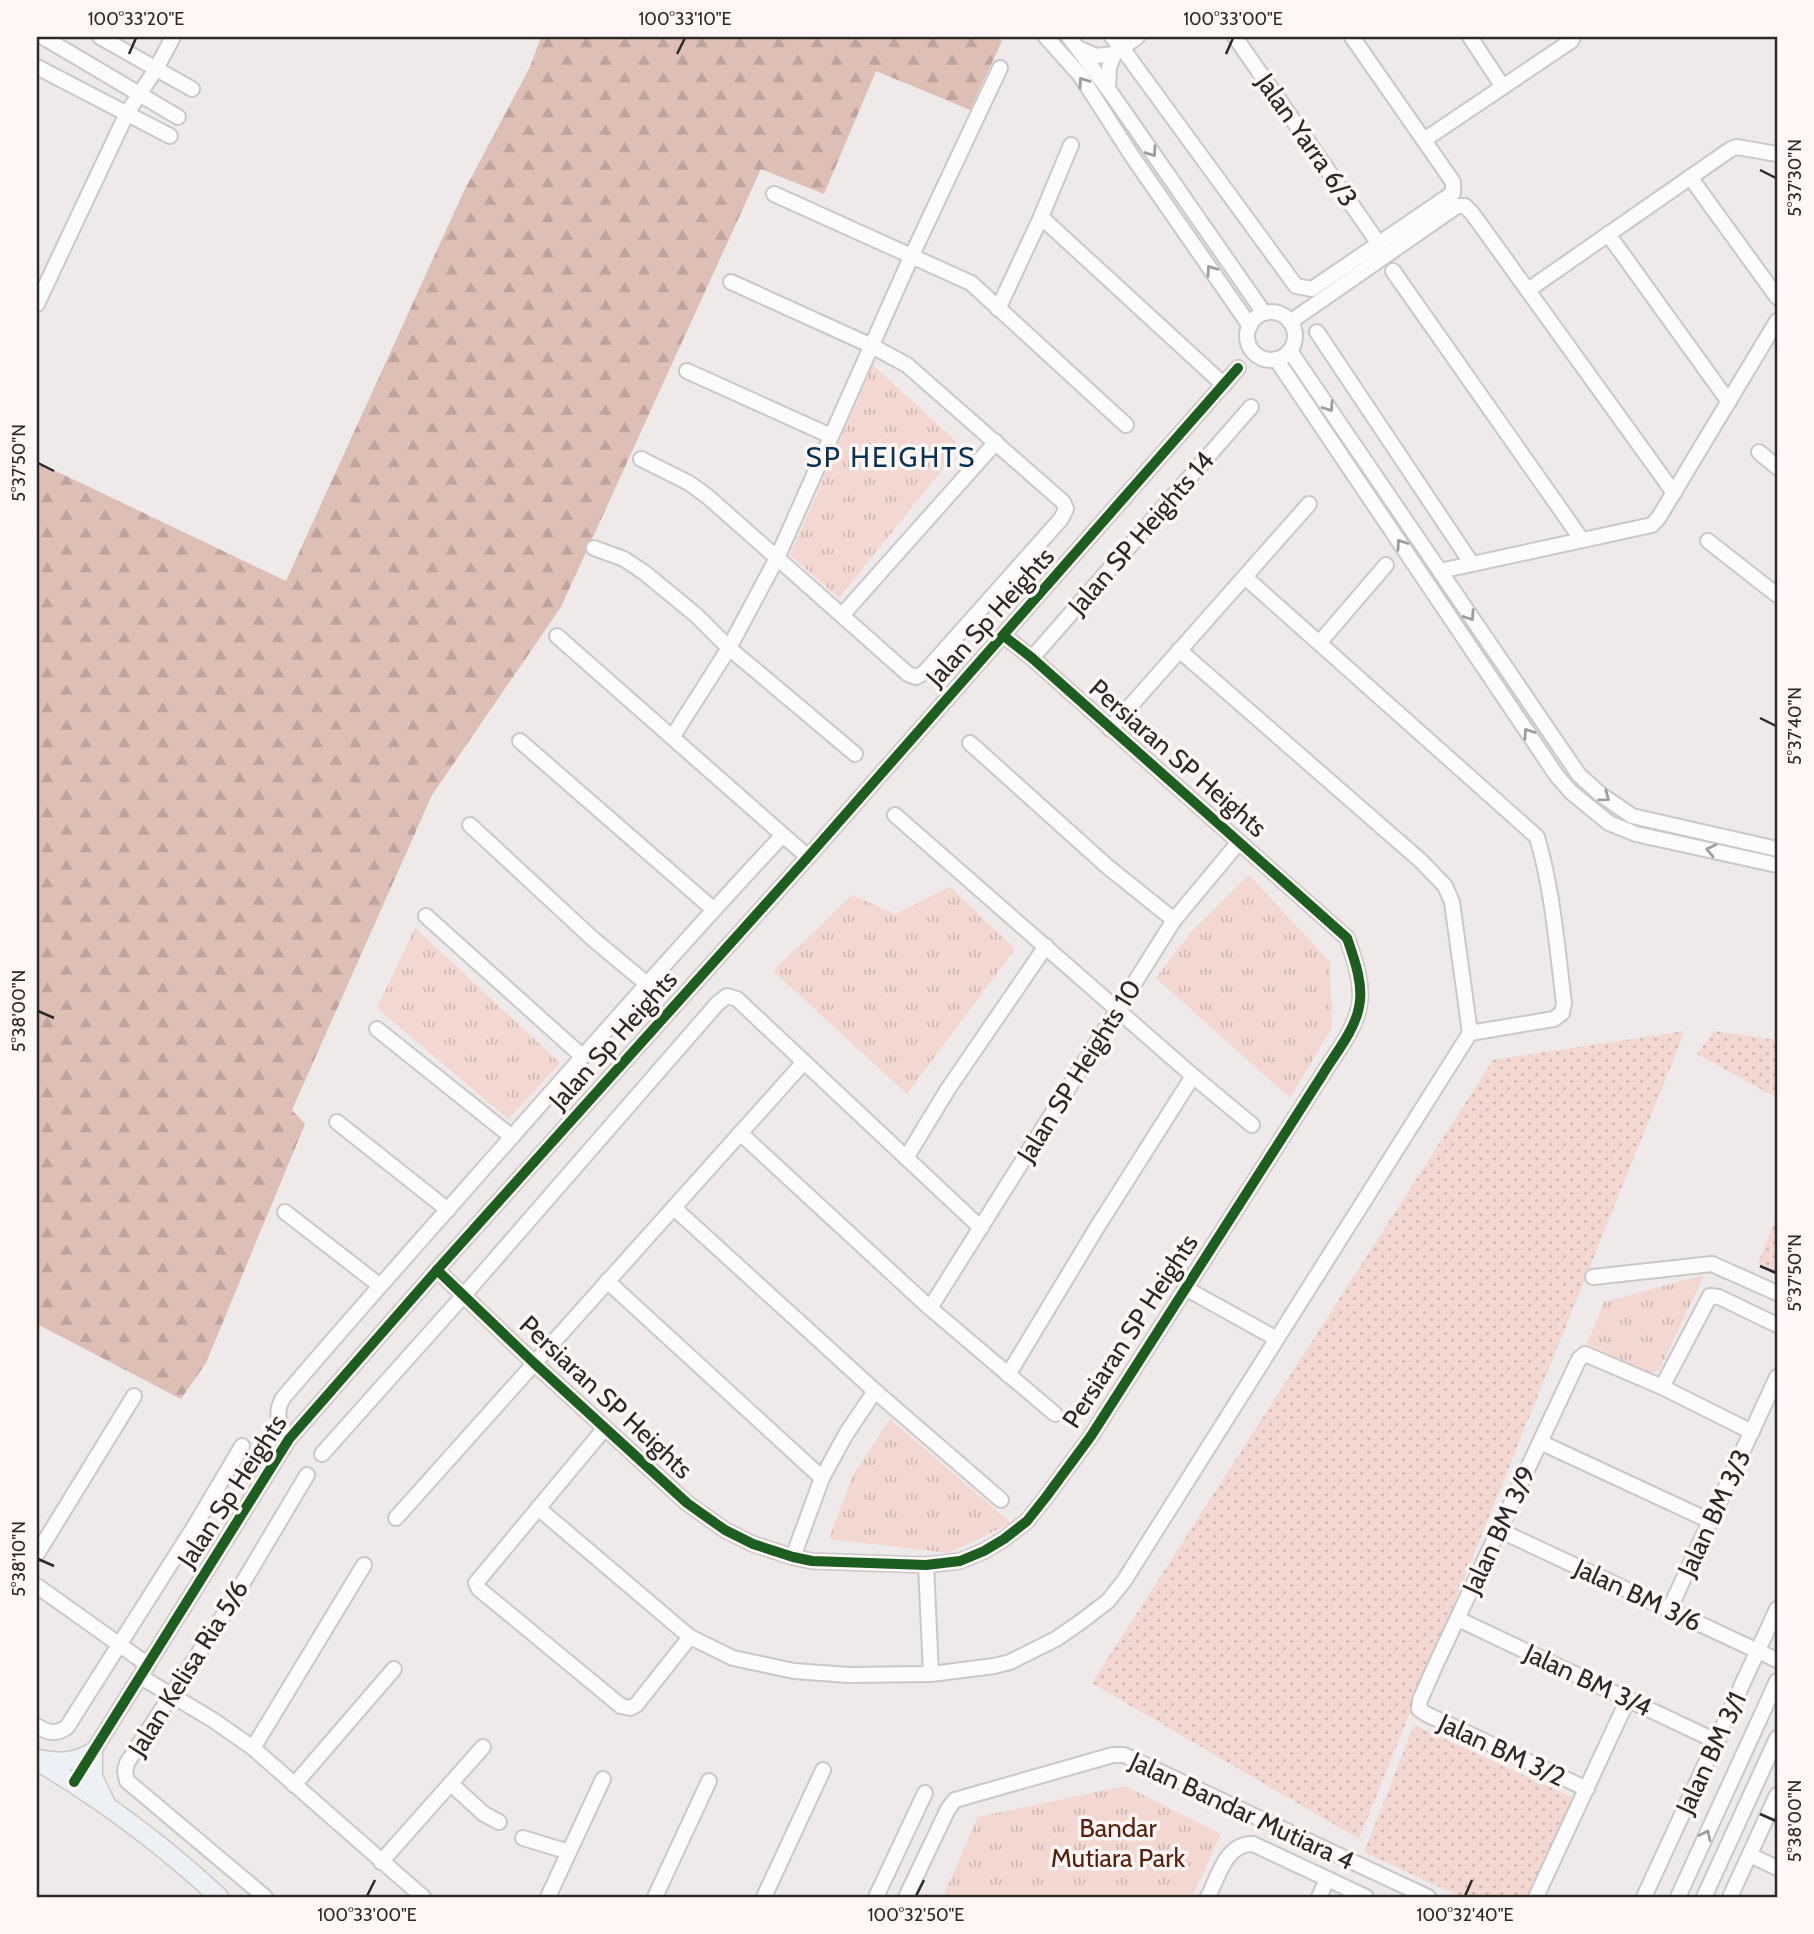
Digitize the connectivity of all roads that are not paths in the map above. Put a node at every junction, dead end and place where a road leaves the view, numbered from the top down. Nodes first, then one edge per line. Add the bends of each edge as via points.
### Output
1 (43, 37) edge
2 (100, 37) edge
3 (173, 37) edge
4 (1046, 37) edge
5 (1112, 37) edge
6 (1137, 37) edge
7 (1235, 37) edge
8 (1352, 37) edge
9 (1470, 37) edge
10 (1573, 37) edge
11 (1074, 43) edge
12 (1118, 51) junction
13 (37, 67) edge
14 (156, 68) junction
15 (1000, 68) dead end
16 (1503, 87) junction
17 (1108, 88) junction
18 (192, 89) dead end
19 (140, 93) junction
20 (127, 113) junction
21 (177, 117) dead end
22 (170, 136) dead end
23 (1424, 140) junction
24 (1070, 145) dead end
25 (1777, 154) edge
26 (1690, 177) junction
27 (774, 194) dead end
28 (1041, 217) junction
29 (1608, 234) junction
30 (1379, 244) junction
31 (912, 255) junction
32 (1393, 271) dead end
33 (731, 282) dead end
34 (1528, 290) junction
35 (1777, 297) edge
36 (37, 304) edge
37 (998, 309) junction
38 (1264, 313) junction
39 (1777, 321) edge
40 (1290, 322) junction
41 (1250, 326) junction
42 (1317, 332) dead end
43 (872, 346) junction
44 (1290, 351) junction
45 (1276, 359) junction
46 (1238, 368) dead end
47 (687, 370) dead end
48 (1224, 385) junction
49 (1729, 401) junction
50 (1251, 407) dead end
51 (1126, 425) dead end
52 (831, 436) junction
53 (996, 442) junction
54 (1759, 452) dead end
55 (640, 459) dead end
56 (1777, 467) edge
57 (1674, 493) junction
58 (1309, 503) dead end
59 (1582, 540) junction
60 (1708, 541) dead end
61 (594, 548) dead end
62 (777, 558) junction
63 (1472, 564) junction
64 (1387, 565) dead end
65 (1440, 571) junction
66 (1245, 577) junction
67 (1777, 595) edge
68 (843, 614) junction
69 (557, 636) dead end
70 (1004, 636) junction
71 (1320, 642) junction
72 (729, 648) junction
73 (1179, 650) junction
74 (1032, 658) junction
75 (1110, 729) junction
76 (673, 736) junction
77 (520, 741) dead end
78 (970, 743) dead end
79 (855, 754) dead end
80 (895, 815) dead end
81 (470, 825) dead end
82 (782, 836) junction
83 (1239, 842) junction
84 (1777, 849) edge
85 (808, 857) junction
86 (1777, 865) edge
87 (713, 909) junction
88 (426, 916) dead end
89 (1174, 920) junction
90 (1046, 946) junction
91 (648, 984) junction
92 (1118, 1010) junction
93 (377, 1029) dead end
94 (1470, 1033) junction
95 (582, 1056) junction
96 (804, 1062) junction
97 (1193, 1076) junction
98 (337, 1122) dead end
99 (1252, 1125) dead end
100 (740, 1133) junction
101 (512, 1137) junction
102 (906, 1158) junction
103 (674, 1208) junction
104 (448, 1210) junction
105 (285, 1212) dead end
106 (981, 1228) junction
107 (437, 1270) junction
108 (1593, 1277) dead end
109 (607, 1281) junction
110 (379, 1285) junction
111 (1185, 1288) junction
112 (1777, 1293) edge
113 (464, 1295) junction
114 (930, 1308) junction
115 (1777, 1325) edge
116 (1275, 1338) junction
117 (534, 1363) junction
118 (1008, 1375) junction
119 (1777, 1377) edge
120 (1662, 1387) junction
121 (876, 1391) junction
122 (134, 1396) dead end
123 (1055, 1414) dead end
124 (605, 1428) junction
125 (1752, 1432) junction
126 (289, 1439) junction
127 (1540, 1442) junction
128 (242, 1446) dead end
129 (322, 1454) dead end
130 (307, 1475) dead end
131 (822, 1478) junction
132 (1001, 1500) dead end
133 (538, 1508) junction
134 (396, 1518) dead end
135 (1710, 1521) junction
136 (1499, 1530) junction
137 (37, 1554) edge
138 (793, 1557) junction
139 (364, 1565) dead end
140 (926, 1565) junction
141 (37, 1586) edge
142 (1777, 1609) edge
143 (1670, 1610) junction
144 (1458, 1619) junction
145 (690, 1637) junction
146 (119, 1644) junction
147 (1758, 1651) junction
148 (1777, 1660) edge
149 (394, 1670) dead end
150 (144, 1671) junction
151 (931, 1674) junction
152 (1777, 1681) edge
153 (172, 1694) junction
154 (1628, 1699) junction
155 (1419, 1709) joint
156 (37, 1726) edge
157 (1777, 1738) edge
158 (1718, 1742) junction
159 (483, 1747) dead end
160 (253, 1748) junction
161 (93, 1752) junction
162 (37, 1760) edge
163 (823, 1770) dead end
164 (603, 1779) dead end
165 (709, 1781) dead end
166 (74, 1783) junction
167 (451, 1784) junction
168 (294, 1785) junction
169 (1587, 1789) junction
170 (925, 1793) dead end
171 (1777, 1795) edge
172 (107, 1805) junction
173 (499, 1822) dead end
174 (523, 1838) dead end
175 (569, 1852) junction
176 (1749, 1855) junction
177 (381, 1862) junction
178 (1777, 1868) edge
179 (1327, 1880) junction
180 (880, 1896) edge
181 (219, 1897) edge
182 (265, 1897) edge
183 (423, 1897) edge
184 (548, 1897) edge
185 (655, 1897) edge
186 (764, 1897) edge
187 (906, 1897) edge
188 (1208, 1897) edge
189 (1319, 1897) edge
190 (1366, 1897) edge
191 (1427, 1897) edge
192 (1536, 1897) edge
193 (1644, 1897) edge
194 (1678, 1897) edge
195 (1704, 1897) edge
196 (1730, 1897) edge

1 - 19 street
2 - 14 street
3 - 14 street
41 -> 4 street via 1080,75
5 - 12 street
6 - 12 street
7 - 30 street, Jalan Yarra 6/3
8 - 23 street
9 - 16 street
10 - 16 street
11 - 12 street via 1096,56
11 - 17 street
12 - 17 street via 1109,68
12 - 30 street via 1296,286 1312,289
13 - 20 street
14 - 18 street
14 - 19 street
15 - 31 street
16 - 23 street
17 -> 38 street
19 - 20 street
19 - 21 street
20 - 22 street
20 - 36 street
23 - 30 street via 1453,182 1453,193
24 - 28 street
25 - 26 street via 1737,147
26 - 29 street
26 - 35 street
27 - 31 street
28 - 37 street
28 - 48 street
29 - 34 street
29 - 49 street
31 - 37 street via 971,283
31 - 43 street
32 - 59 street
33 - 43 street
34 - 40 street via 1472,213 1457,206
34 - 57 street
37 - 51 street
38 - 40 street via 1279,314
38 - 41 street
39 - 49 street
40 - 44 street via 1295,337
41 - 45 street via 1247,337 1254,352
42 - 63 street
43 - 52 street
43 - 53 street via 907,365
44 - 45 street
44 -> 65 street
86 -> 45 street via 1636,834 1609,823 1571,793
46 - 48 street, Jalan Sp Heights
47 - 52 street
48 - 70 street, Jalan Sp Heights
49 - 57 street
50 - 74 street, Jalan SP Heights 14
52 - 62 street
53 - 68 street
53 - 68 street via 1063,502 1066,509 1054,528 916,677
54 - 56 street
55 - 62 street via 689,483
57 - 59 street via 1652,524
58 - 66 street
59 - 63 street
60 - 67 street
61 - 72 street via 645,573
62 - 68 street
62 - 72 street
63 - 65 street
64 - 71 street
65 -> 84 street via 1579,775 1600,794 1632,816
66 - 71 street
66 - 73 street
69 - 76 street
70 - 74 street, Persiaran SP Heights
70 - 85 street, Jalan Sp Heights
71 - 94 street via 1537,837 1553,918 1562,1013 1554,1019
72 - 76 street
72 - 79 street
73 - 75 street
73 - 94 street via 1445,886 1452,902
74 - 75 street, Persiaran SP Heights
75 - 83 street, Persiaran SP Heights
76 - 82 street
77 - 87 street
78 - 89 street
80 - 90 street
81 - 91 street
82 - 85 street
82 - 87 street
83 - 89 street, Jalan SP Heights 10
83 - 111 street, Persiaran SP Heights via 1347,937 1360,1005 1323,1074
85 - 107 street, Jalan Sp Heights
87 - 91 street
88 - 95 street
89 - 92 street, Jalan SP Heights 10
90 - 92 street
90 - 102 street via 947,1089
91 - 95 street
92 - 97 street
92 - 106 street, Jalan SP Heights 10
93 - 101 street
94 - 116 street
95 - 101 street
96 - 100 street
96 - 102 street
96 - 113 street via 737,999 727,996
97 - 99 street
97 - 118 street
98 - 104 street
100 - 103 street
100 - 114 street
101 - 104 street
102 - 106 street
103 - 109 street
103 - 121 street
104 - 110 street
105 - 110 street
106 - 114 street, Jalan SP Heights 10
107 - 113 street, Persiaran SP Heights
107 - 126 street, Jalan Sp Heights
108 - 112 street via 1712,1264
109 - 117 street
109 - 131 street
110 - 126 street via 283,1398 278,1418
111 - 116 street
111 - 140 street, Persiaran SP Heights via 1091,1436 1027,1521 984,1551 960,1561
113 - 117 street, Persiaran SP Heights
113 - 129 street
114 - 118 street
115 - 120 street via 1710,1296
116 - 151 street via 1108,1601 1056,1639 1010,1662
117 - 124 street, Persiaran SP Heights
117 - 134 street
118 - 123 street
119 - 125 street, Jalan BM 3/3
120 - 125 street
120 - 127 street, Jalan BM 3/9 via 1584,1354
121 - 131 street
121 - 132 street
122 - 137 street
124 - 133 street
124 - 138 street, Persiaran SP Heights via 687,1503 725,1530
125 - 135 street, Jalan BM 3/3
126 - 150 street, Jalan Sp Heights
127 - 135 street
127 - 136 street, Jalan BM 3/9
128 - 146 street
130 - 153 street, Jalan Kelisa Ria 5/6
131 - 138 street
133 - 145 street
133 - 145 street via 478,1578 479,1588 621,1706 636,1705
135 - 143 street, Jalan BM 3/3
136 - 143 street, Jalan BM 3/6
136 - 144 street, Jalan BM 3/9
138 - 140 street, Persiaran SP Heights
139 - 160 street
140 - 151 street
141 - 146 street
142 - 147 street, Jalan BM 3/1
143 - 147 street, Jalan BM 3/6
144 - 154 street, Jalan BM 3/4
144 - 155 street, Jalan BM 3/9
145 - 151 street via 733,1658 794,1671
146 - 150 street
146 - 156 street via 67,1727 51,1733
147 - 148 street, Jalan BM 3/6
147 - 158 street, Jalan BM 3/1
149 - 168 street
150 - 153 street
150 - 161 street, Jalan Sp Heights
194 -> 152 street
153 - 160 street
153 - 182 street, Jalan Kelisa Ria 5/6 via 127,1763 127,1781
154 - 158 street, Jalan BM 3/4
154 - 169 street
155 - 169 street, Jalan BM 3/2
157 - 195 street
158 - 193 street, Jalan BM 3/1
159 - 167 street
160 - 168 street
161 - 162 main road via 64,1762
161 - 166 street, Jalan Sp Heights
161 - 172 main road via 93,1777
162 - 166 main road
163 - 186 street
164 - 175 street
165 - 185 street
166 - 172 main road
167 - 173 street
167 - 177 street
168 - 177 street
169 - 192 street
170 - 180 street
171 - 176 street
172 - 181 main road
174 - 175 street
175 - 184 street
176 - 178 street
176 - 196 street
177 - 183 street
179 - 188 street via 1253,1844 1238,1846
179 - 189 street
179 - 190 street
187 - 191 street, Jalan Bandar Mutiara 4 via 955,1800 1124,1755

